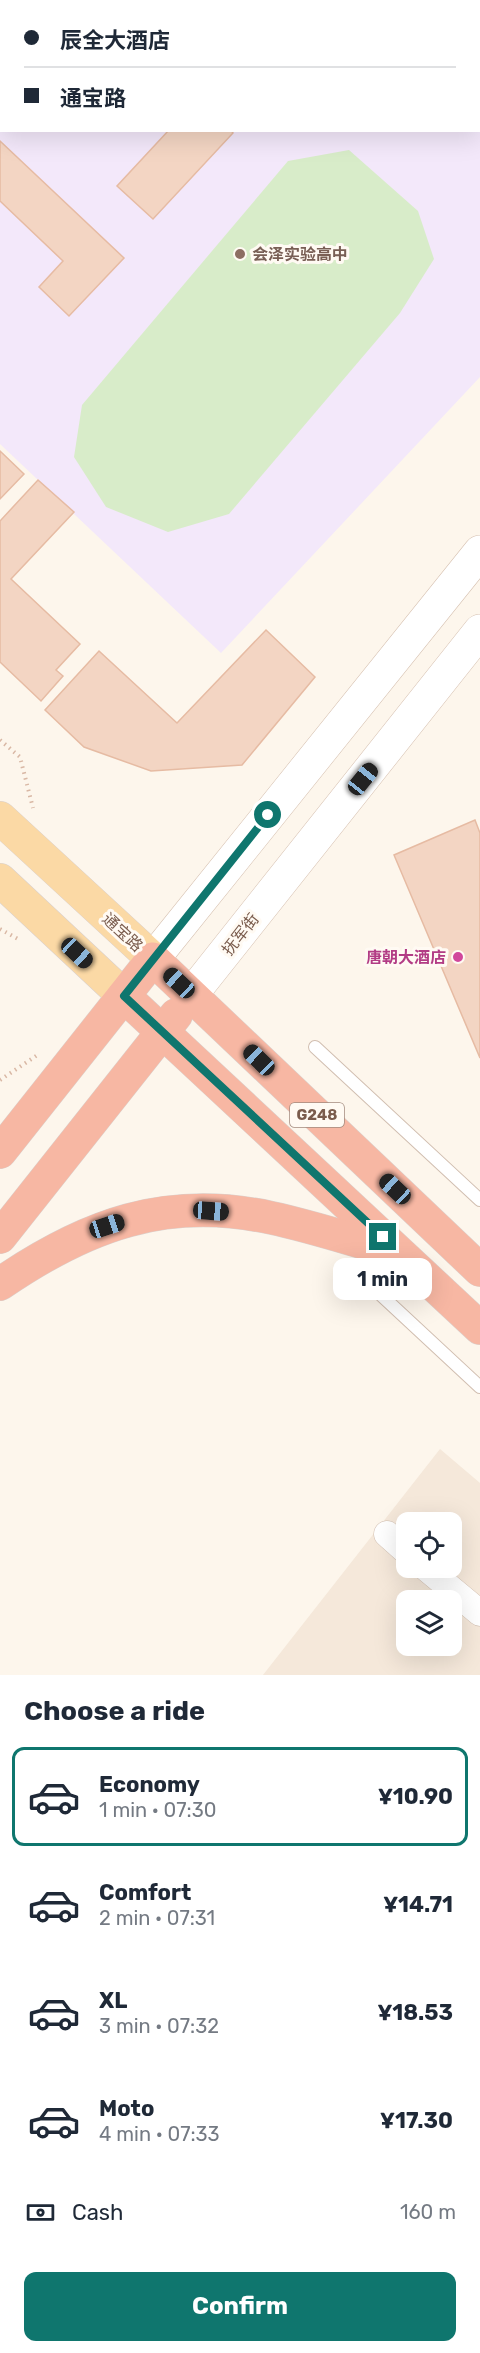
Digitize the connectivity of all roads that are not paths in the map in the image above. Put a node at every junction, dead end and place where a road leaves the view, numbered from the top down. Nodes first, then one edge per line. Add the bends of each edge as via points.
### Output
1 (480, 552) edge
2 (480, 631) edge
3 (0, 818) edge
4 (0, 880) edge
5 (153, 959) junction
6 (191, 995) junction
7 (124, 996) junction
8 (162, 1032) junction
9 (315, 1047) dead end
10 (0, 1152) edge
11 (480, 1200) edge
12 (0, 1237) edge
13 (400, 1253) junction
14 (352, 1268) dead end
15 (480, 1270) edge
16 (0, 1284) edge
17 (480, 1328) edge
18 (480, 1387) edge
19 (387, 1534) dead end
20 (396, 1542) edge
21 (438, 1578) edge
22 (480, 1613) edge

1 - 5 main road
2 - 6 main road, 抚军街
3 - 5 main road, 通宝路
4 - 7 main road
5 - 6 highway, 通宝路 / G248
5 - 7 highway
6 - 8 highway, 抚军街
6 - 15 highway, 通宝路 / G248
7 - 8 highway, G248
7 - 10 highway
8 - 12 highway, 抚军街
8 - 13 highway, G248
9 - 11 lane
13 - 16 highway via 272,1218 180,1212 93,1231 40,1257
13 - 17 highway, G248
14 - 18 lane
19 - 20 street
21 - 22 street

